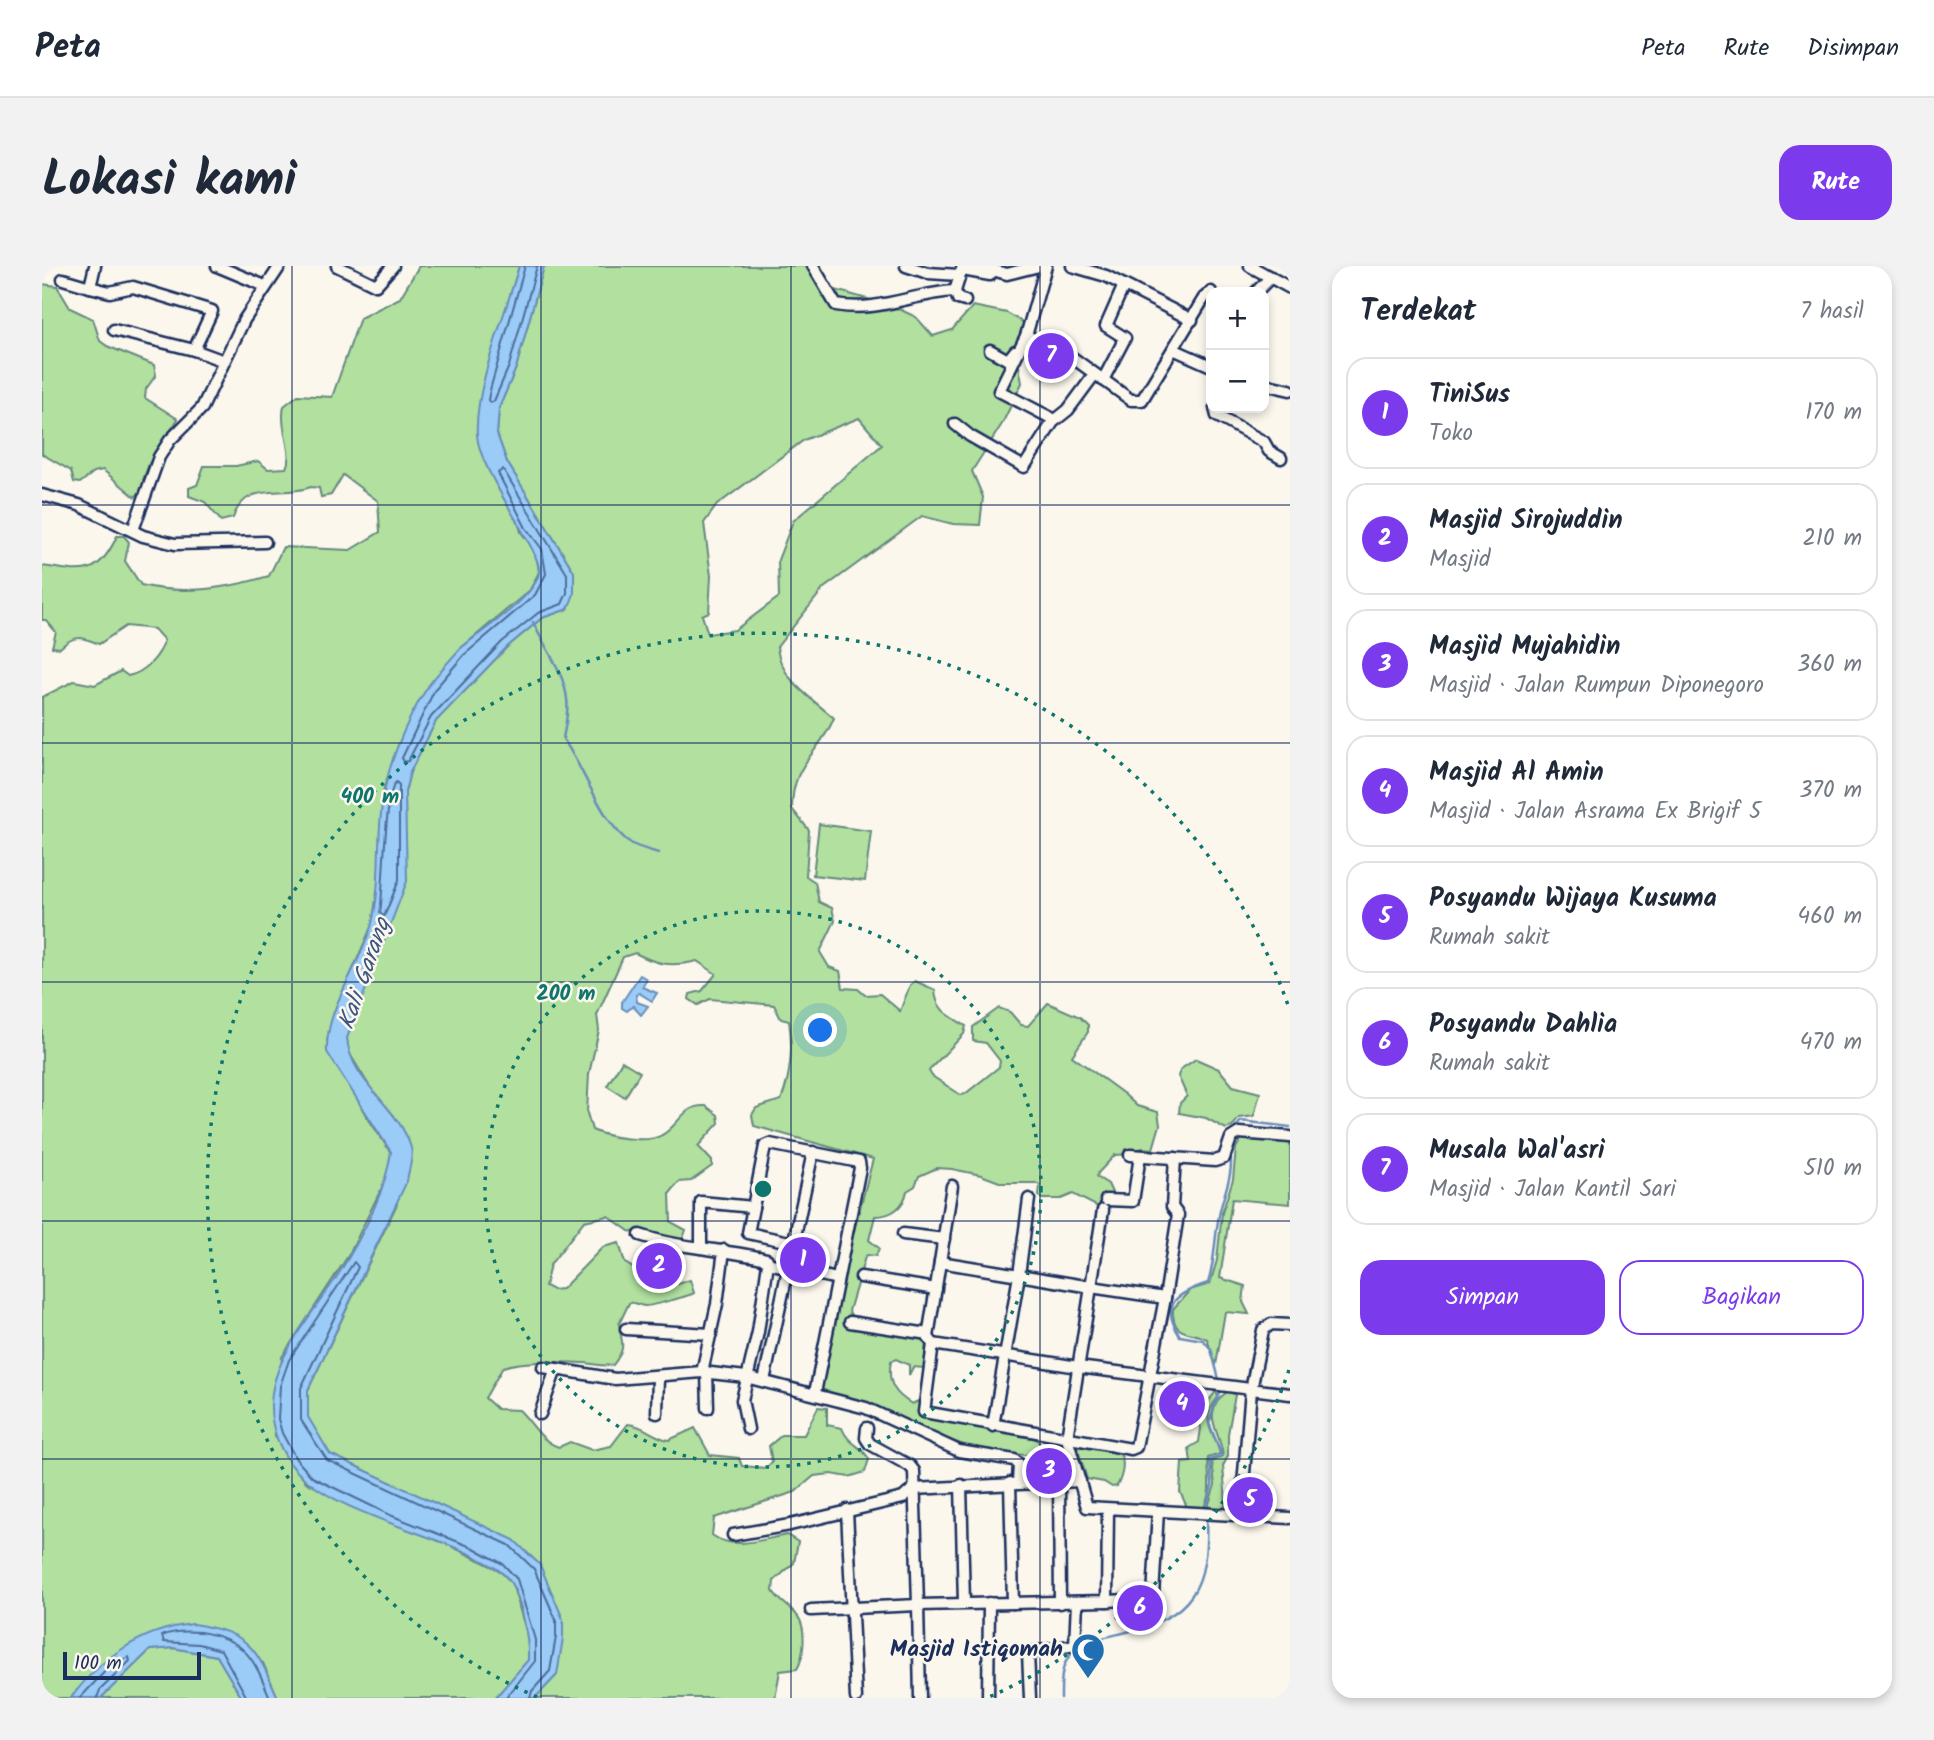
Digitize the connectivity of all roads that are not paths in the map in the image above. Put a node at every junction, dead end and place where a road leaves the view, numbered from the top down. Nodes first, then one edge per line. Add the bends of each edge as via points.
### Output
1 (94, 266) edge
2 (217, 266) edge
3 (280, 266) edge
4 (337, 266) edge
5 (393, 266) edge
6 (813, 266) edge
7 (906, 266) edge
8 (978, 266) edge
9 (1039, 266) edge
10 (1046, 266) edge
11 (1072, 266) edge
12 (1110, 266) edge
13 (1256, 267) edge
14 (238, 270) edge
15 (963, 271) edge
16 (1004, 274) junction
17 (1106, 276) junction
18 (1271, 277) junction
19 (63, 279) dead end
20 (1124, 285) junction
21 (265, 286) junction
22 (90, 287) junction
23 (1261, 287) edge
24 (1290, 288) edge
25 (955, 291) junction
26 (1206, 296) edge
27 (913, 300) junction
28 (965, 301) dead end
29 (853, 312) dead end
30 (1192, 320) junction
31 (114, 330) dead end
32 (1025, 338) junction
33 (1173, 349) junction
34 (194, 350) junction
35 (990, 350) dead end
36 (224, 361) junction
37 (1206, 364) edge
38 (1099, 377) junction
39 (1269, 385) edge
40 (1290, 390) edge
41 (1216, 413) edge
42 (1055, 420) junction
43 (955, 424) dead end
44 (1281, 458) dead end
45 (42, 495) edge
46 (133, 530) junction
47 (265, 542) dead end
48 (1290, 1137) edge
49 (813, 1152) junction
50 (1175, 1158) junction
51 (952, 1186) dead end
52 (1029, 1199) dead end
53 (753, 1207) junction
54 (903, 1234) dead end
55 (640, 1235) dead end
56 (944, 1240) junction
57 (794, 1242) junction
58 (701, 1248) junction
59 (724, 1250) junction
60 (940, 1262) junction
61 (768, 1263) junction
62 (789, 1268) junction
63 (1019, 1275) junction
64 (861, 1277) dead end
65 (837, 1279) junction
66 (1091, 1287) junction
67 (936, 1289) junction
68 (1165, 1298) junction
69 (850, 1322) dead end
70 (1290, 1325) edge
71 (626, 1329) dead end
72 (711, 1334) junction
73 (931, 1339) junction
74 (1007, 1355) junction
75 (543, 1367) dead end
76 (1078, 1367) junction
77 (556, 1369) junction
78 (704, 1372) junction
79 (658, 1377) junction
80 (746, 1377) junction
81 (1151, 1377) junction
82 (764, 1381) junction
83 (1251, 1390) junction
84 (815, 1393) junction
85 (1290, 1394) edge
86 (708, 1408) dead end
87 (657, 1413) dead end
88 (540, 1414) dead end
89 (993, 1426) junction
90 (867, 1428) dead end
91 (748, 1429) dead end
92 (1067, 1438) junction
93 (1080, 1481) junction
94 (1059, 1482) junction
95 (1014, 1483) junction
96 (961, 1485) junction
97 (1243, 1485) dead end
98 (913, 1489) junction
99 (1108, 1509) junction
100 (847, 1510) junction
101 (1158, 1511) junction
102 (1290, 1518) edge
103 (733, 1535) dead end
104 (1107, 1601) junction
105 (964, 1602) junction
106 (1077, 1602) junction
107 (989, 1603) junction
108 (1013, 1603) junction
109 (1060, 1603) junction
110 (918, 1605) junction
111 (853, 1609) junction
112 (811, 1610) dead end
113 (856, 1698) edge
114 (920, 1698) edge
115 (988, 1698) edge
116 (1030, 1698) edge

1 - 22 street
2 - 14 street
3 - 21 street
4 - 5 street via 376,285
6 - 27 street via 836,305 863,307
7 - 15 street via 928,273
8 - 16 street
9 - 16 street
10 - 32 street
11 - 17 street
12 - 17 street
13 - 18 street
14 - 21 street
15 - 16 street
15 - 25 street
17 - 20 street
18 - 23 street
18 - 24 street
19 - 22 street
20 - 30 street
20 - 38 street via 1106,326 1125,338
21 - 36 street
22 - 34 street via 110,292 133,287 212,311
25 - 27 street
25 - 28 street via 958,299
26 - 30 street
27 - 29 street via 895,309
30 - 33 street
31 - 34 street
32 - 35 street via 1010,359
32 - 38 street via 1062,350
32 - 42 street via 999,391
33 - 37 street
33 - 38 street via 1142,400 1131,400
34 - 36 street
36 - 46 street via 202,408 159,457
38 - 42 street
39 - 40 street
41 - 44 street
42 - 43 street via 1024,467
45 - 46 street via 79,505
46 - 47 street via 175,544
48 - 50 street via 1239,1133 1229,1142 1224,1158
49 - 53 street via 765,1146
49 - 57 street
49 - 65 street via 860,1164
50 - 66 street via 1135,1156 1133,1201 1105,1205
50 - 68 street via 1172,1207 1178,1215
51 - 56 street
52 - 63 street
53 - 57 street via 748,1233
53 - 58 street via 701,1202
54 - 56 street
55 - 58 street
56 - 60 street
57 - 62 street
58 - 59 street
59 - 61 street via 767,1259
59 - 72 street
60 - 63 street
60 - 67 street
61 - 62 street
61 - 80 street
62 - 65 street
62 - 82 street
63 - 66 street
63 - 74 street
64 - 67 street
65 - 84 street
66 - 68 street
66 - 76 street
67 - 73 street
68 - 81 street
69 - 73 street
70 - 83 street via 1271,1324 1263,1330
71 - 72 street
72 - 78 street
73 - 74 street
73 - 89 street via 924,1412
74 - 76 street
74 - 89 street
75 - 77 street
76 - 81 street
76 - 92 street
77 - 79 street via 615,1379
77 - 88 street
78 - 79 street
78 - 80 street
78 - 86 street
79 - 87 street
80 - 82 street
80 - 91 street via 742,1400
81 - 83 street
81 - 92 street via 1136,1447
82 - 84 street
83 - 85 street
83 - 97 street
84 - 95 street via 877,1412 951,1448 1014,1460 1019,1464
89 - 92 street
90 - 98 street via 870,1444 912,1467
92 - 93 street
93 - 94 street
93 - 99 street via 1087,1507
94 - 95 street
94 - 109 street
95 - 96 street
95 - 108 street
96 - 98 street
96 - 105 street
98 - 100 street via 903,1498
98 - 110 street
99 - 101 street
99 - 104 street
100 - 103 street
100 - 111 street
101 - 102 street
101 - 104 street via 1153,1596
104 - 106 street
105 - 107 street
105 - 110 street
106 - 109 street
106 - 116 street via 1075,1645 1028,1653
107 - 108 street
107 - 115 street
108 - 109 street
110 - 111 street
110 - 114 street
111 - 112 street
111 - 113 street

